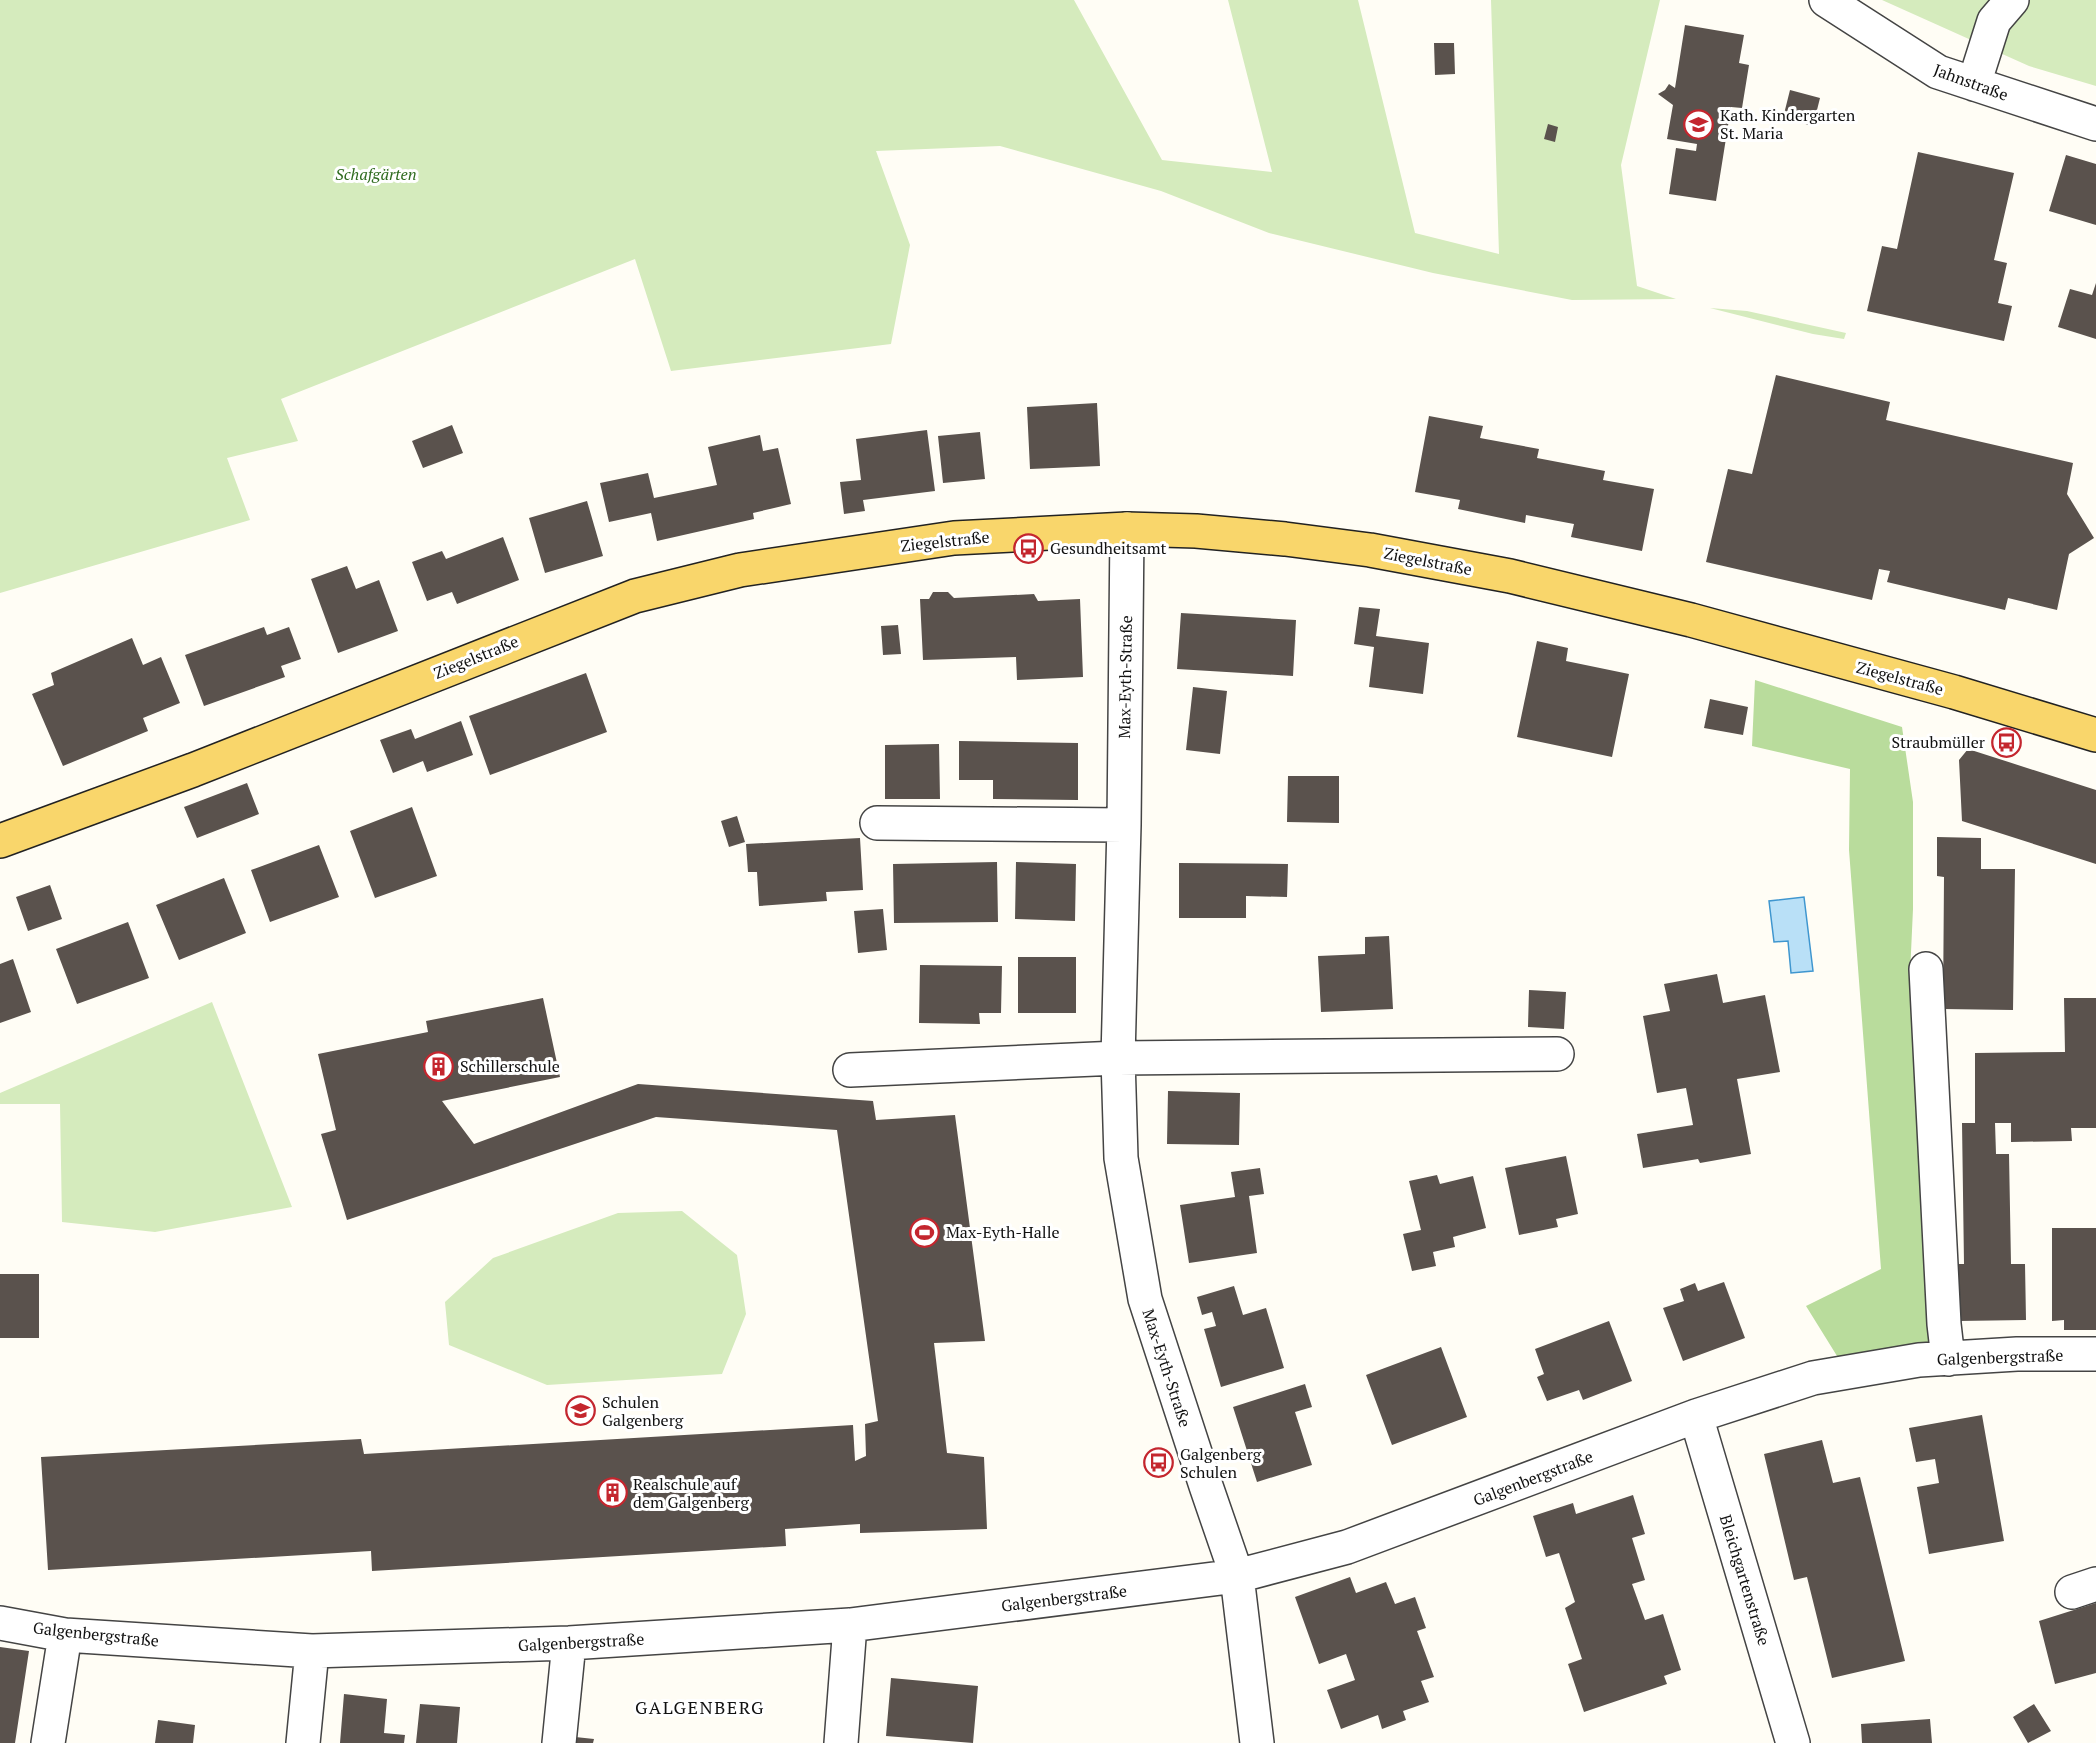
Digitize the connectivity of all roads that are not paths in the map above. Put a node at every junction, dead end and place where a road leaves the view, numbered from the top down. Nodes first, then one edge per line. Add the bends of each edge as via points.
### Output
1 (1826, 0) edge
2 (2012, 0) edge
3 (1974, 84) junction
4 (2096, 124) edge
5 (1127, 528) junction
6 (2096, 735) edge
7 (877, 823) dead end
8 (1124, 825) junction
9 (0, 842) edge
10 (1926, 969) dead end
11 (1557, 1054) dead end
12 (1118, 1058) junction
13 (850, 1070) dead end
14 (2096, 1354) edge
15 (1948, 1359) junction
16 (1696, 1416) junction
17 (1237, 1576) junction
18 (0, 1623) edge
19 (850, 1625) junction
20 (65, 1635) junction
21 (569, 1643) junction
22 (312, 1651) junction
23 (48, 1743) edge
24 (303, 1743) edge
25 (559, 1743) edge
26 (841, 1743) edge
27 (1257, 1743) edge
28 (1793, 1743) edge

1 - 3 street, Jahnstraße via 1929,67
2 - 3 street via 1994,21
3 - 4 street, Jahnstraße
5 - 6 main road, Ziegelstraße via 1285,539 1510,576 1682,617
5 - 8 street, Max-Eyth-Straße
5 - 9 main road, Ziegelstraße via 954,538 740,570 634,596
7 - 8 street
8 - 12 street, Max-Eyth-Straße
10 - 15 street
11 - 12 street
12 - 13 street
12 - 17 street, Max-Eyth-Straße via 1121,1158 1145,1299
14 - 15 street, Galgenbergstraße
15 - 16 street, Galgenbergstraße via 1919,1360 1813,1378
16 - 17 street, Galgenbergstraße via 1347,1547
16 - 28 street, Bleichgartenstraße
17 - 19 street, Galgenbergstraße
17 - 27 street, Max-Eyth-Straße
18 - 20 street, Galgenbergstraße
19 - 21 street, Galgenbergstraße
19 - 26 street
20 - 22 street, Galgenbergstraße
20 - 23 street
21 - 22 street, Galgenbergstraße
21 - 25 street
22 - 24 street

